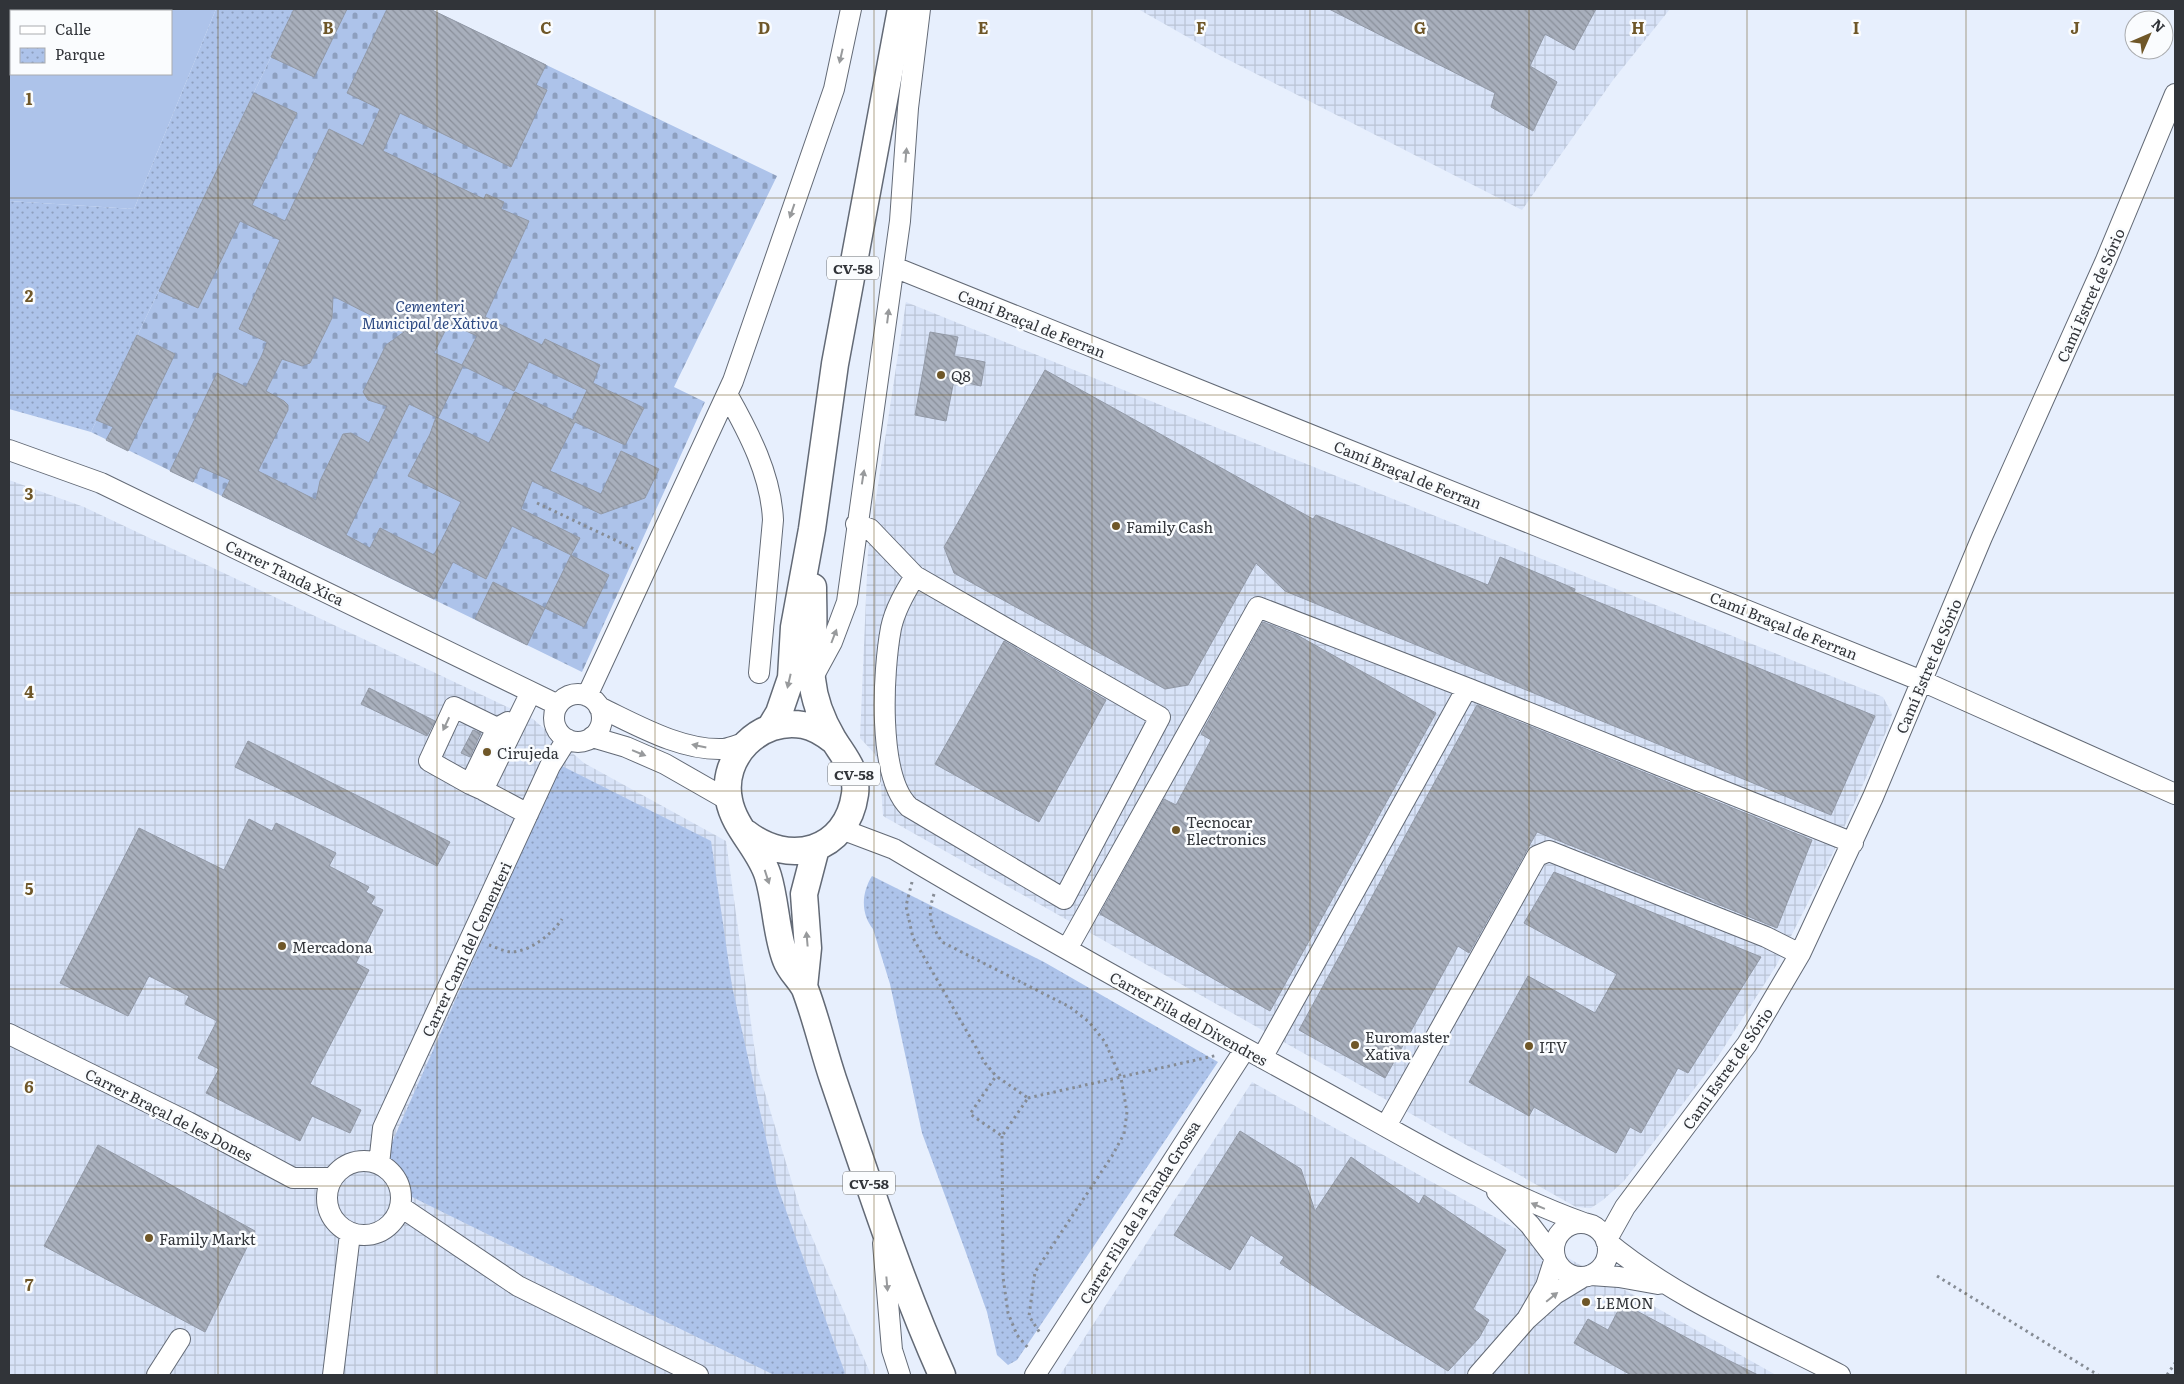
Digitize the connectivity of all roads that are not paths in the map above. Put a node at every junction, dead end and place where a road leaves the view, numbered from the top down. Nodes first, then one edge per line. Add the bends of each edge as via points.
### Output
1 (851, 9) edge
2 (901, 9) edge
3 (920, 9) edge
4 (2175, 94) edge
5 (894, 267) junction
6 (730, 388) junction
7 (9, 450) edge
8 (856, 524) junction
9 (812, 529) junction
10 (915, 576) junction
11 (759, 673) dead end
12 (812, 679) junction
13 (1922, 681) junction
14 (1467, 688) junction
15 (531, 692) junction
16 (593, 702) junction
17 (558, 705) junction
18 (519, 717) junction
19 (497, 728) junction
20 (770, 728) junction
21 (592, 737) junction
22 (567, 739) junction
23 (834, 741) junction
24 (746, 742) junction
25 (477, 787) junction
26 (2175, 794) edge
27 (728, 800) junction
28 (528, 814) junction
29 (846, 820) junction
30 (746, 833) junction
31 (1853, 843) junction
32 (816, 848) junction
33 (1067, 949) junction
34 (1800, 954) junction
35 (804, 988) junction
36 (9, 1034) edge
37 (1253, 1053) junction
38 (1386, 1126) junction
39 (379, 1164) junction
40 (332, 1178) junction
41 (1487, 1182) junction
42 (401, 1207) junction
43 (1625, 1208) junction
44 (881, 1218) junction
45 (1588, 1224) junction
46 (350, 1234) junction
47 (1606, 1241) junction
48 (1555, 1258) junction
49 (1587, 1276) junction
50 (1668, 1285) junction
51 (1527, 1319) junction
52 (180, 1339) dead end
53 (1044, 1362) edge
54 (157, 1375) edge
55 (332, 1375) edge
56 (698, 1375) edge
57 (900, 1375) edge
58 (942, 1375) edge
59 (1478, 1375) edge
60 (1840, 1375) edge

1 -> 6 street via 834,89
2 - 9 main road, CV-58 via 835,364
5 -> 3 street
4 - 13 street, Camí Estret de Sório
8 -> 5 street
5 - 13 street, Camí Braçal de Ferran
6 - 11 street via 772,495 773,520
6 - 16 street via 651,557
7 - 15 street, Carrer Tanda Xica via 101,483
8 - 10 street via 870,529
12 -> 8 street via 832,642 847,602
9 - 12 main road, CV-58
9 -> 20 main road, CV-58 via 794,627 791,678
10 - 10 street via 1160,717 1064,899 909,808 901,799 886,747 887,670 891,627
12 - 23 main road, CV-58 via 821,716
13 - 26 street, Camí Braçal de Ferran
13 - 31 street, Camí Estret de Sório
14 - 31 street
14 - 33 street via 1258,607
14 - 37 street, Carrer Fila de la Tanda Grossa
15 - 17 street, Carrer Tanda Xica
15 - 18 street
16 - 17 street via 574,694
16 - 21 street via 602,723
24 -> 16 street via 726,749 701,748 667,737
17 - 22 street via 554,720 556,728
18 - 19 street
18 - 25 street
19 - 25 street
19 -> 25 street via 454,708 429,761
20 - 23 main road, CV-58 via 786,724 804,725
20 - 24 main road, CV-58
21 - 22 street via 580,742
21 -> 27 street via 665,764
22 - 28 street, Carrer Camí del Cementeri via 550,766
23 - 29 main road, CV-58 via 854,774 855,793
24 - 27 main road, CV-58 via 734,759 728,779
25 - 28 street
27 - 30 main road, CV-58 via 734,818
28 - 39 street, Carrer Camí del Cementeri via 383,1128
29 - 32 main road, CV-58 via 829,840
29 - 33 street, Carrer Fila del Divendres
30 - 32 main road, CV-58 via 771,849 786,852
30 -> 35 main road, CV-58 via 768,875 786,960
31 - 34 street, Camí Estret de Sório
35 -> 32 main road, CV-58 via 808,948 804,894
33 - 37 street, Carrer Fila del Divendres
34 - 38 street via 1766,937 1549,851 1537,856
34 - 43 street, Camí Estret de Sório via 1747,1044
35 - 44 main road, CV-58
36 - 40 street, Carrer Braçal de les Dones via 293,1178
37 - 38 street, Carrer Fila del Divendres
37 - 53 street, Carrer Fila de la Tanda Grossa
38 - 41 street, Carrer Fila del Divendres
39 - 40 street via 353,1162
39 - 42 street via 398,1181
40 - 46 street via 327,1204 339,1227
45 -> 41 street, Carrer Fila del Divendres via 1541,1208
41 - 48 street, Carrer Fila del Divendres via 1530,1225
42 - 46 street via 387,1228 376,1234
42 - 56 street via 518,1286
43 - 45 street, Camí Estret de Sório
43 - 47 street, Camí Estret de Sório
44 -> 57 street via 892,1350
44 - 58 main road, CV-58
45 - 47 street
45 - 48 street via 1575,1224 1560,1233 1556,1240
46 - 55 street
47 - 49 street via 1604,1264
47 - 50 street
48 - 49 street via 1566,1272
48 - 51 street via 1546,1286
49 - 50 street via 1620,1277
51 -> 49 street via 1555,1294
50 - 60 street
51 - 59 street
52 - 54 street

